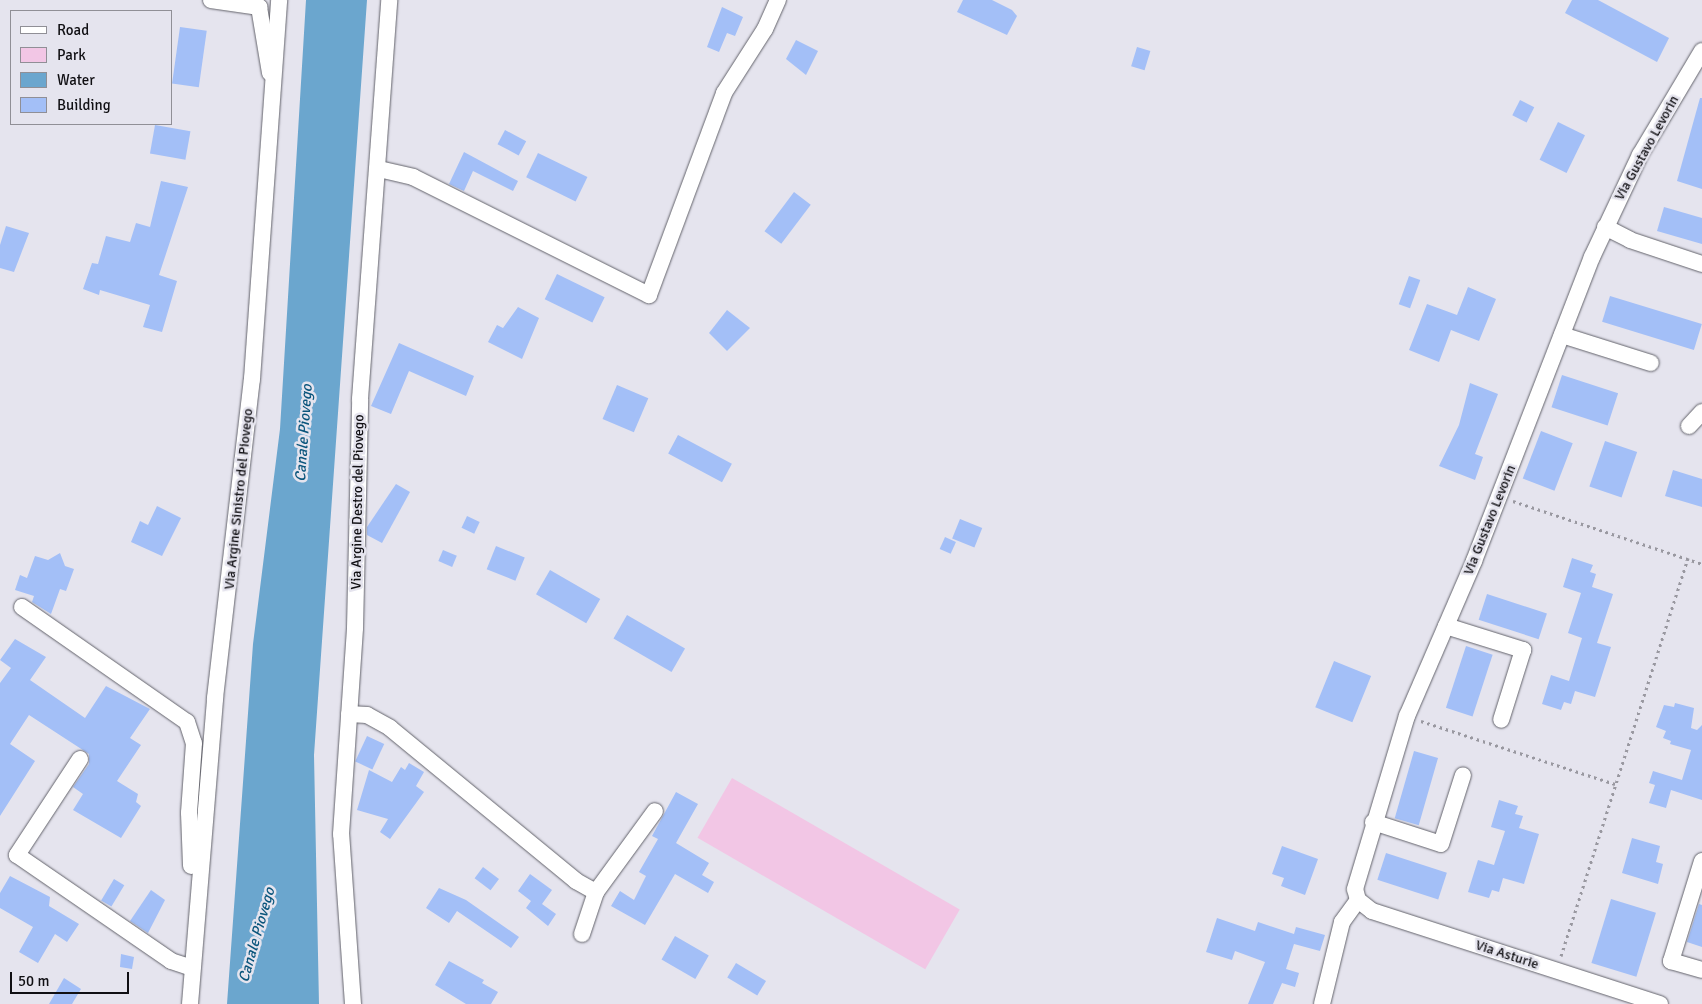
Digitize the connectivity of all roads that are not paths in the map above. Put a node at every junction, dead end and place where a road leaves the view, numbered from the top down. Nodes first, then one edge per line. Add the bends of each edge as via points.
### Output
1 (212, 0) edge
2 (279, 0) edge
3 (389, 0) edge
4 (778, 0) edge
5 (260, 4) edge
6 (1702, 51) edge
7 (274, 84) junction
8 (379, 169) junction
9 (1605, 227) junction
10 (1702, 264) edge
11 (1562, 336) junction
12 (1651, 363) dead end
13 (1702, 412) edge
14 (1689, 426) dead end
15 (22, 607) dead end
16 (1446, 626) junction
17 (349, 714) junction
18 (1501, 720) dead end
19 (80, 759) dead end
20 (1463, 775) dead end
21 (655, 811) dead end
22 (1373, 822) junction
23 (1702, 861) edge
24 (596, 892) junction
25 (1358, 900) junction
26 (196, 913) junction
27 (582, 934) dead end
28 (192, 968) junction
29 (1702, 970) edge
30 (190, 1004) edge
31 (353, 1004) edge
32 (1322, 1004) edge
33 (1660, 1004) edge

1 - 5 street, Via Argine Sinistro del Piovego
2 - 7 street, Via Argine Sinistro del Piovego
3 - 8 street, Via Argine Destro del Piovego
4 - 8 street via 766,29 724,92 649,294 413,176
5 - 7 street, Via Argine Sinistro del Piovego via 264,48
6 - 9 street, Via Gustavo Levorin via 1640,155
7 - 26 street, Via Argine Sinistro del Piovego via 252,379 215,698
8 - 17 street, Via Argine Destro del Piovego via 360,399
9 - 10 street via 1630,240
9 - 11 street, Via Gustavo Levorin
11 - 12 street
11 - 16 street, Via Gustavo Levorin
13 - 14 street
15 - 26 street, Via Argine Sinistro del Piovego via 187,722 194,743 189,813
16 - 18 street via 1523,650
16 - 22 street, Via Gustavo Levorin via 1407,716
17 - 24 street via 367,715 390,728 576,881
17 - 31 street, Via Argine Destro del Piovego via 341,858
19 - 28 street via 17,855 171,961
20 - 22 street via 1441,844
21 - 24 street
22 - 25 street, Via Gustavo Levorin via 1357,876
23 - 29 street via 1671,961
24 - 27 street
25 - 32 street via 1342,922
25 - 33 street, Via Asturie via 1377,913
26 - 28 street, Via Argine Sinistro del Piovego
28 - 30 street, Via Argine Sinistro del Piovego

